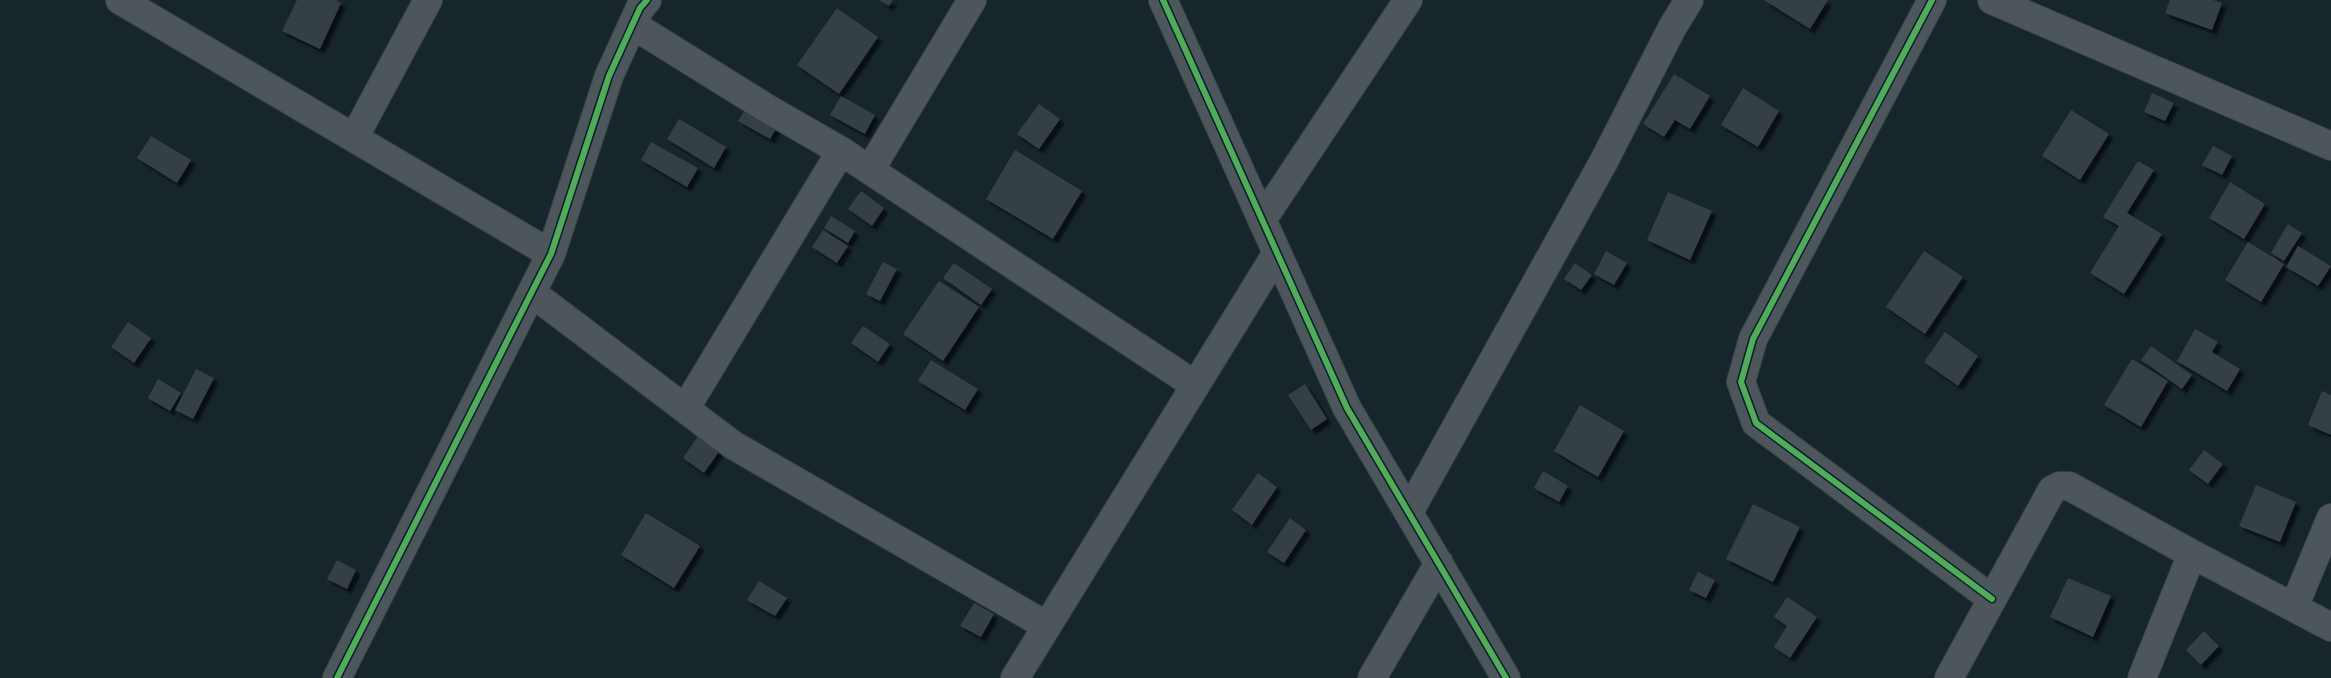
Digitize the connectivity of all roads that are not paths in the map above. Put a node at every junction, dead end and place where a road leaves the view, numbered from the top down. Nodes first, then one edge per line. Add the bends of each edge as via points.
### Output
1 (120, 0) edge
2 (428, 0) edge
3 (647, 0) edge
4 (972, 0) edge
5 (1163, 0) edge
6 (1408, 0) edge
7 (1688, 0) edge
8 (1932, 0) edge
9 (1992, 0) edge
10 (632, 25) junction
11 (354, 138) junction
12 (2331, 146) edge
13 (841, 151) junction
14 (870, 170) junction
15 (1262, 220) junction
16 (1277, 253) junction
17 (551, 254) junction
18 (532, 293) junction
19 (1195, 385) junction
20 (685, 408) junction
21 (1409, 512) junction
22 (2331, 518) edge
23 (2192, 554) junction
24 (1439, 563) junction
25 (1992, 599) junction
26 (2294, 607) junction
27 (1047, 626) junction
28 (2331, 627) edge
29 (337, 678) edge
30 (1016, 678) edge
31 (1372, 678) edge
32 (1506, 678) edge
33 (1949, 678) edge
34 (2142, 678) edge

1 - 11 street
2 - 11 street
3 - 10 street
4 - 14 street
5 - 15 street
6 - 15 street
7 - 21 street via 1604,161
8 - 25 street via 1754,338 1741,382 1756,423
9 - 12 street
10 - 13 street
10 - 17 street via 609,76
11 - 17 street
13 - 14 street
13 - 20 street
14 - 19 street
15 - 16 street
16 - 19 street
16 - 21 street via 1347,408
17 - 18 street
18 - 20 street
18 - 29 street
19 - 27 street
20 - 27 street via 733,445
21 - 24 street
22 - 26 street
23 - 25 street via 2069,486 2060,486 2052,490
23 - 26 street
23 - 34 street
24 - 31 street
24 - 32 street
25 - 33 street
26 - 28 street
27 - 30 street

